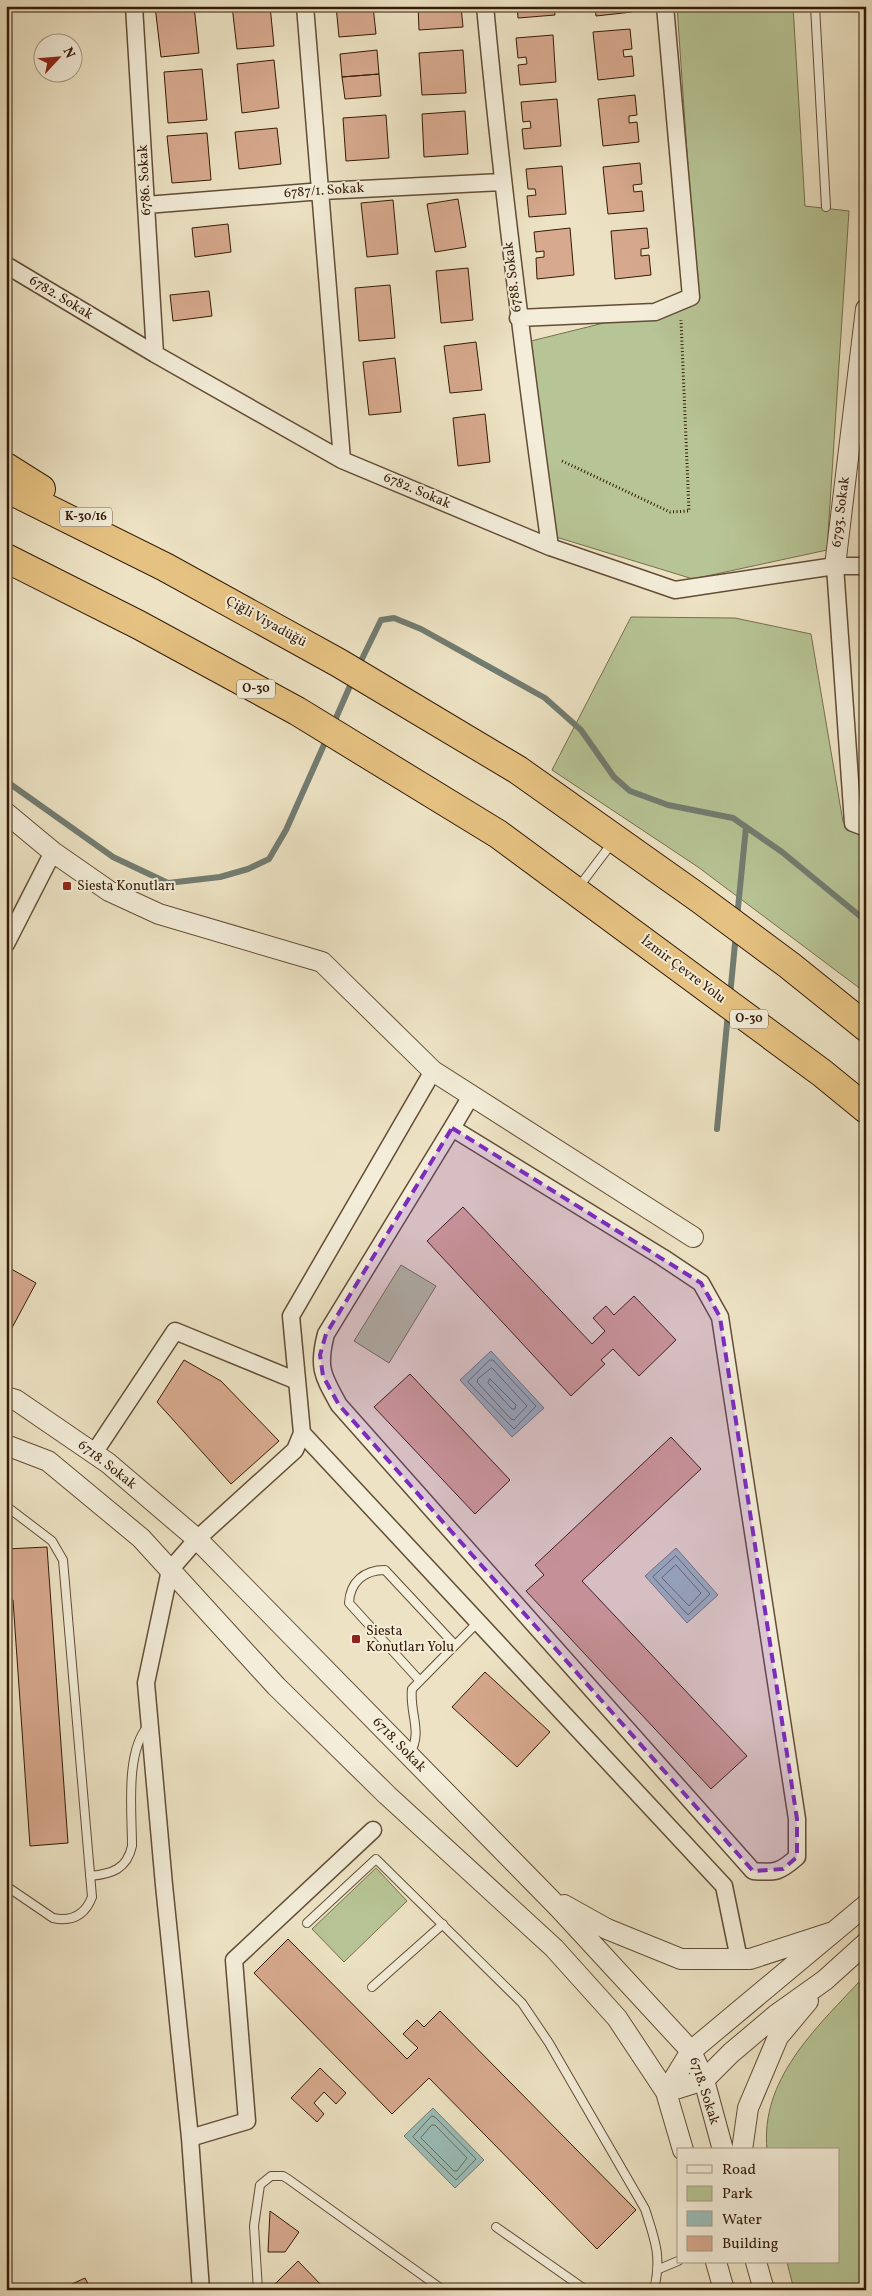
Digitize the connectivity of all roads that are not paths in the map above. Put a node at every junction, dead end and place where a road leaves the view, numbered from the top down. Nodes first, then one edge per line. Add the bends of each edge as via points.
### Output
1 (134, 6) edge
2 (305, 6) edge
3 (485, 6) edge
4 (665, 6) edge
5 (816, 6) edge
6 (502, 182) junction
7 (322, 191) junction
8 (146, 205) junction
9 (826, 207) dead end
10 (6, 266) edge
11 (866, 310) edge
12 (518, 318) junction
13 (155, 354) junction
14 (342, 460) junction
15 (6, 467) edge
16 (6, 488) edge
17 (550, 547) junction
18 (6, 558) edge
19 (835, 566) junction
20 (866, 566) edge
21 (165, 567) junction
22 (6, 574) edge
23 (139, 625) junction
24 (6, 813) edge
25 (866, 828) edge
26 (617, 838) junction
27 (53, 852) junction
28 (576, 890) junction
29 (6, 944) edge
30 (866, 1027) edge
31 (433, 1072) junction
32 (471, 1096) junction
33 (866, 1109) edge
34 (452, 1128) junction
35 (693, 1237) dead end
36 (297, 1381) junction
37 (6, 1397) edge
38 (302, 1433) junction
39 (6, 1444) edge
40 (94, 1454) junction
41 (6, 1506) edge
42 (197, 1539) junction
43 (170, 1570) junction
44 (478, 1622) junction
45 (455, 1645) junction
46 (420, 1681) junction
47 (149, 1724) junction
48 (409, 1755) junction
49 (373, 1830) dead end
50 (90, 1876) junction
51 (6, 1886) edge
52 (546, 1894) junction
53 (866, 1905) edge
54 (307, 1923) dead end
55 (443, 1924) junction
56 (833, 1932) junction
57 (866, 1944) edge
58 (740, 1959) junction
59 (825, 1980) junction
60 (372, 1987) dead end
61 (691, 2051) junction
62 (704, 2080) junction
63 (666, 2092) junction
64 (190, 2138) junction
65 (682, 2148) edge
66 (722, 2148) edge
67 (742, 2148) edge
68 (496, 2227) dead end
69 (677, 2261) edge
70 (717, 2264) edge
71 (757, 2264) edge
72 (659, 2269) junction
73 (201, 2290) edge
74 (258, 2290) edge
75 (443, 2290) edge
76 (586, 2290) edge
77 (654, 2290) edge
78 (724, 2290) edge
79 (764, 2290) edge

1 - 8 street, 6786. Sokak
2 - 7 street
3 - 6 street, 6788. Sokak
4 - 12 street via 691,297 655,312
5 - 9 lane
6 - 7 street, 6787/1. Sokak
6 - 12 street, 6788. Sokak
7 - 8 street, 6787/1. Sokak
7 - 14 street
8 - 13 street, 6786. Sokak
10 - 13 street, 6782. Sokak
11 - 19 street, 6793. Sokak
12 - 17 street, 6788. Sokak
13 - 14 street, 6782. Sokak
14 - 17 street, 6782. Sokak
15 - 21 highway, K-30/16
16 - 21 highway, Çiğli Viyadüğü
17 - 19 street, 6782. Sokak via 675,590
18 - 23 highway, O-30
19 - 20 street, 6782. Sokak
19 - 25 street via 853,823
21 - 26 highway, Çiğli Viyadüğü via 339,663 518,770
22 - 23 highway
23 - 28 highway, İzmir Çevre Yolu / O-30 via 297,711 498,834
24 - 27 street
26 - 28 lane
26 - 30 highway via 789,965
27 - 29 street
27 - 31 street via 109,891 159,914 322,962
28 - 33 highway, İzmir Çevre Yolu / O-30
31 - 32 street
31 - 36 street via 291,1316
32 - 34 street
32 - 35 street
34 - 34 street via 326,1334 320,1355 323,1376 339,1405 753,1871 783,1869 797,1857 797,1819 720,1316 701,1283
36 - 38 street
36 - 40 street via 175,1331
37 - 40 street, 6718. Sokak via 16,1400
38 - 42 street via 295,1450
38 - 44 street
39 - 43 street via 48,1461 140,1538
40 - 42 street, 6718. Sokak
41 - 50 lane via 52,1541 63,1560
42 - 43 street
42 - 48 street, 6718. Sokak
43 - 47 street via 146,1683
43 - 63 street via 324,1734 554,1948 617,2018
44 - 45 lane
44 - 58 street via 724,1886
45 - 46 lane
45 - 46 lane via 385,1570 360,1577 351,1589 349,1603
46 - 48 lane via 412,1689 411,1708 416,1734
47 - 50 lane via 139,1738 133,1758 130,1855 112,1873
47 - 64 street
48 - 52 street, 6718. Sokak
49 - 64 street via 234,1960 247,2121
50 - 51 lane via 92,1896 89,1904 69,1919 53,1918
52 - 58 street via 607,1929 681,1959
52 - 61 street, 6718. Sokak
53 - 56 street
54 - 55 lane via 376,1858
55 - 60 lane
55 - 72 lane via 510,1989 549,2043 645,2209 655,2238
56 - 58 street via 750,1959
56 - 61 street
57 - 59 street
59 - 62 street via 738,2046
59 - 67 street via 778,2037 748,2108
61 - 62 street, 6718. Sokak
61 - 63 street
62 - 63 street
62 - 66 street, 6718. Sokak
63 - 65 street
64 - 73 street
68 - 76 lane
69 - 72 lane
70 - 78 street
71 - 79 street
72 - 77 lane
74 - 75 lane via 254,2226 260,2185 265,2179 277,2175 288,2179

